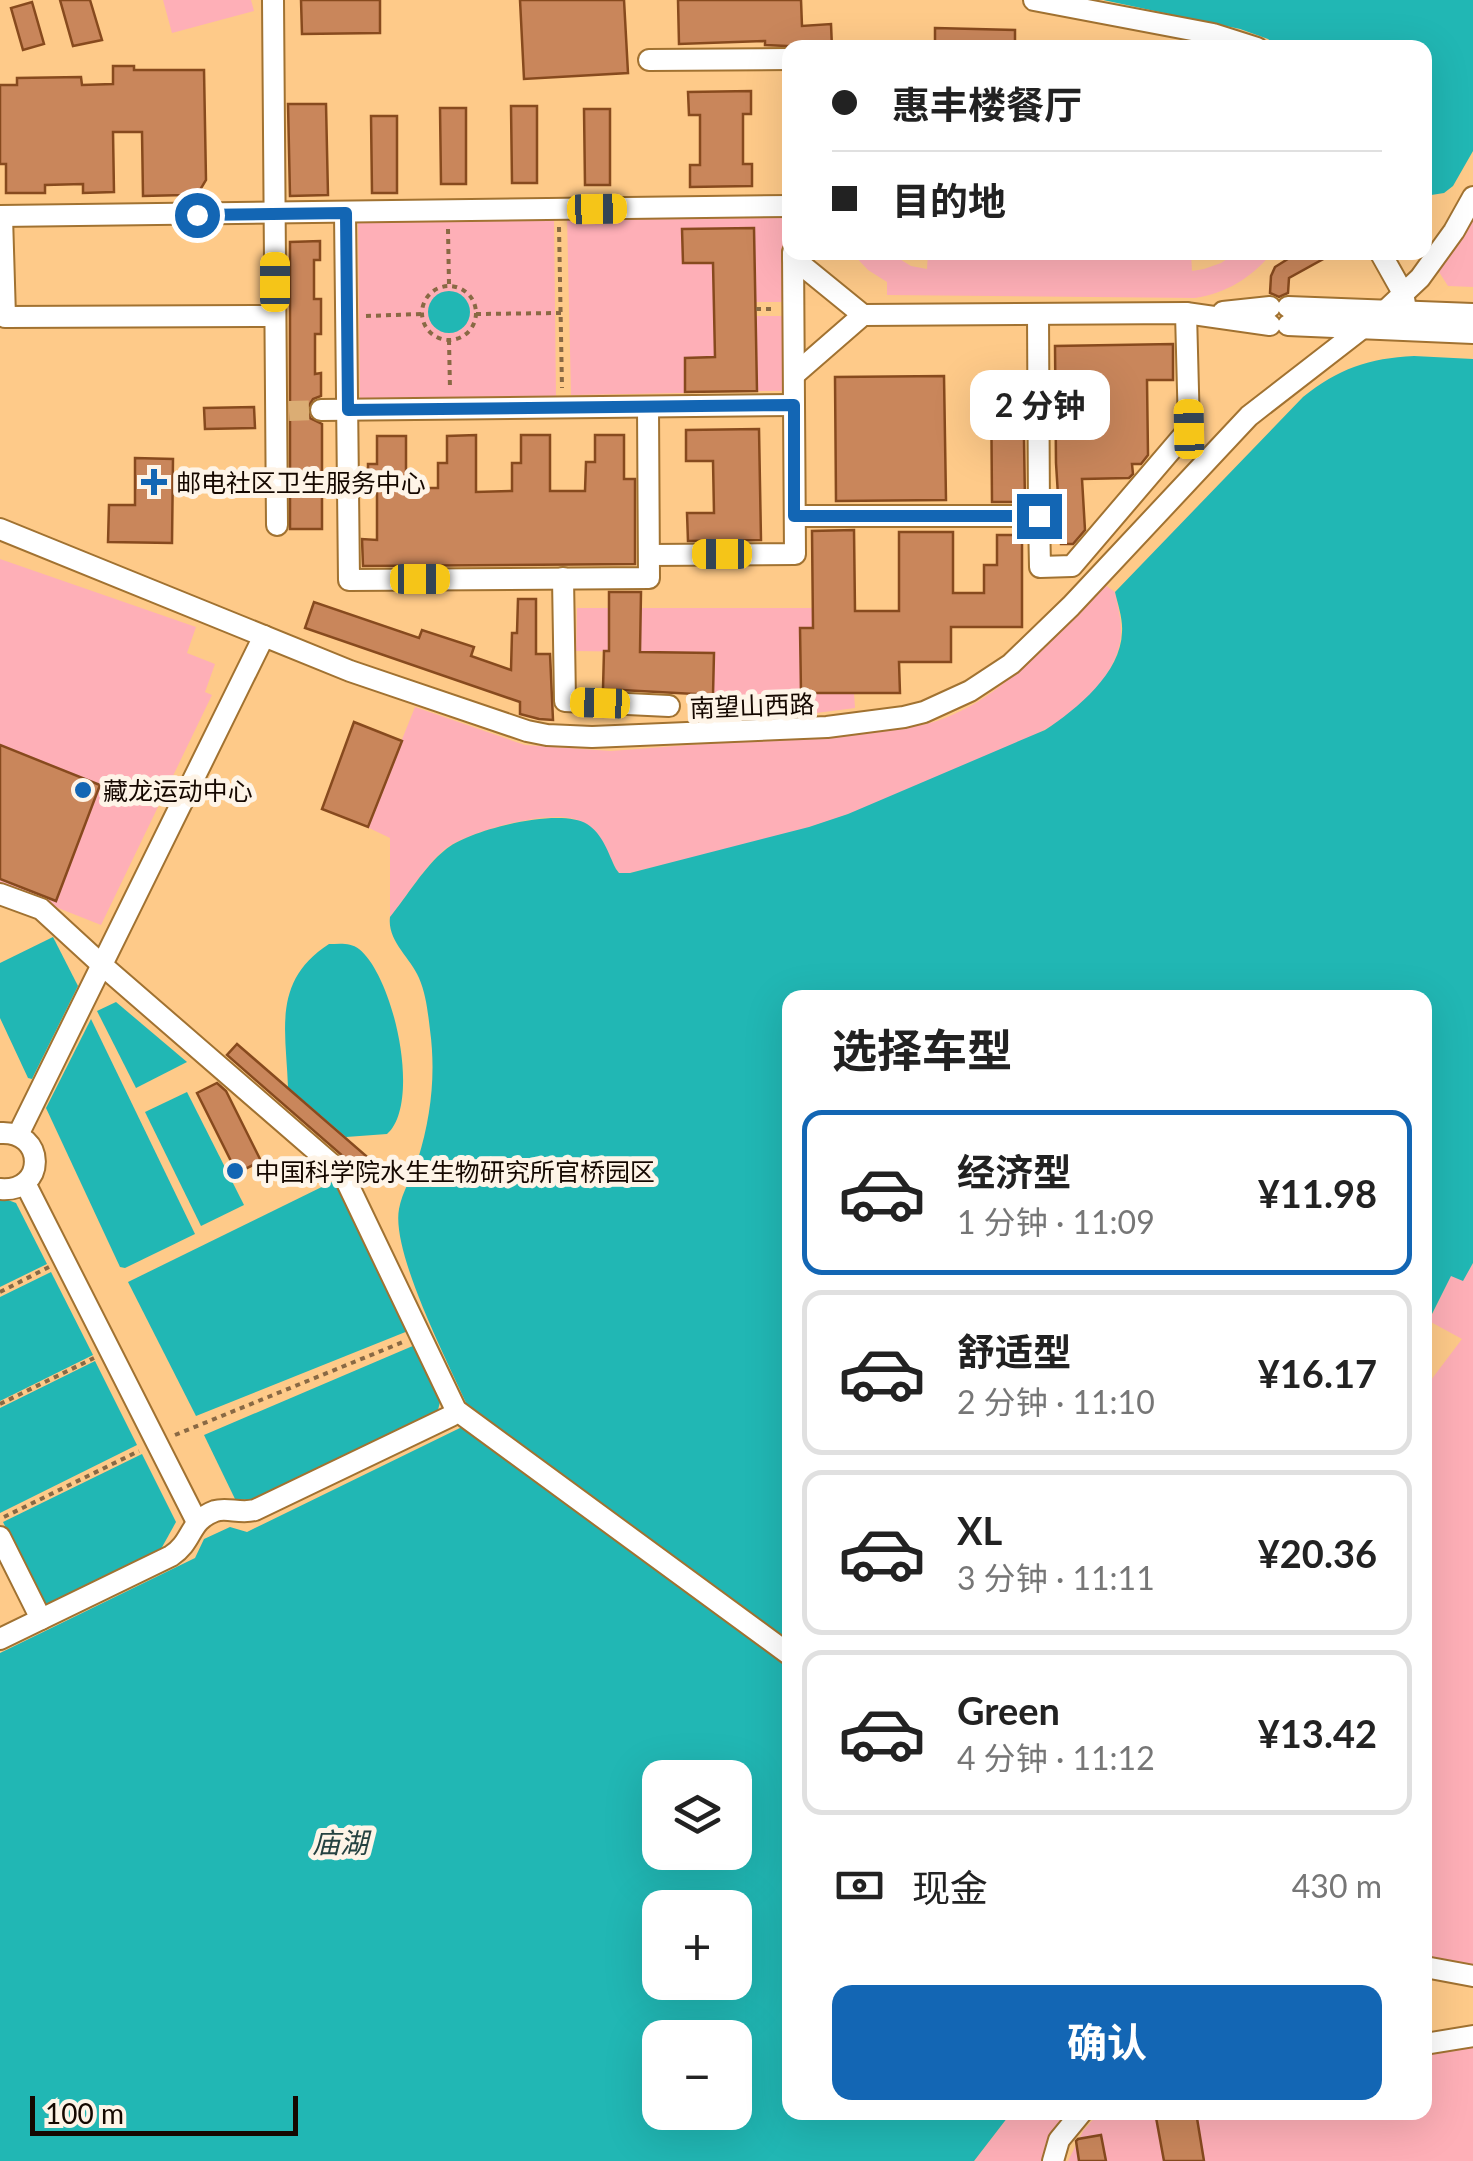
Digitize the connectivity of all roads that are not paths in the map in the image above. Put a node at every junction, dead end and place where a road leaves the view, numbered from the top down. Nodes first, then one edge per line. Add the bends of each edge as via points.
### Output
1 (273, 0) edge
2 (1034, 0) edge
3 (1232, 40) edge
4 (782, 59) edge
5 (649, 60) dead end
6 (1473, 197) edge
7 (782, 206) edge
8 (346, 213) junction
9 (274, 214) junction
10 (1, 216) edge
11 (793, 260) edge
12 (799, 260) edge
13 (1383, 260) edge
14 (1402, 310) junction
15 (1038, 314) junction
16 (1194, 314) junction
17 (1473, 314) edge
18 (863, 315) junction
19 (275, 316) junction
20 (1279, 316) junction
21 (1363, 326) junction
22 (1473, 333) edge
23 (794, 375) junction
24 (794, 405) junction
25 (648, 407) junction
26 (322, 410) tunnel mouth
27 (348, 410) junction
28 (794, 516) junction
29 (1039, 516) junction
30 (277, 525) dead end
31 (0, 529) edge
32 (649, 554) junction
33 (563, 578) junction
34 (264, 636) junction
35 (668, 706) dead end
36 (0, 894) edge
37 (102, 966) junction
38 (9, 1134) edge
39 (25, 1183) junction
40 (0, 1189) edge
41 (456, 1410) junction
42 (196, 1520) junction
43 (0, 1537) edge
44 (41, 1619) junction
45 (0, 1639) edge
46 (782, 1649) edge
47 (1432, 1968) edge
48 (1473, 1976) edge
49 (1473, 2036) edge
50 (1432, 2043) edge
51 (1075, 2120) edge
52 (1052, 2161) edge

1 - 9 street
2 - 3 street
4 - 5 street
6 - 14 street, 南望山西路
7 - 8 street
8 - 9 street
8 - 27 street
9 - 10 street
9 - 19 street
10 - 19 street via 5,317
11 - 23 street
12 - 18 street
13 - 14 street
14 - 17 street
14 - 20 street
14 - 21 street, 南望山西路
14 - 21 street
14 - 22 street
15 - 16 street
15 - 18 street
15 - 29 street
16 - 20 street
16 - 29 street via 1189,429 1072,566 1040,567
18 - 23 street
19 - 30 street via 282,411
20 - 21 street
21 - 34 street, 南望山西路 via 1249,416 1011,664 924,712 826,727 546,735
23 - 24 street
24 - 25 street
24 - 28 street
25 - 27 street
25 - 32 street
26 - 27 street
27 - 33 street via 349,580
28 - 29 street
28 - 32 street via 795,554
31 - 34 street, 南望山西路
32 - 33 street via 649,578
33 - 35 street via 565,702
34 - 37 street
36 - 37 street via 41,909
37 - 38 street
37 - 41 street via 343,1174
38 - 39 street via 35,1157
39 - 40 street
39 - 42 street
41 - 42 street via 255,1510 220,1508
41 - 46 street
42 - 44 street via 178,1551
43 - 44 street
44 - 45 street
47 - 48 street
49 - 50 street
51 - 52 street

